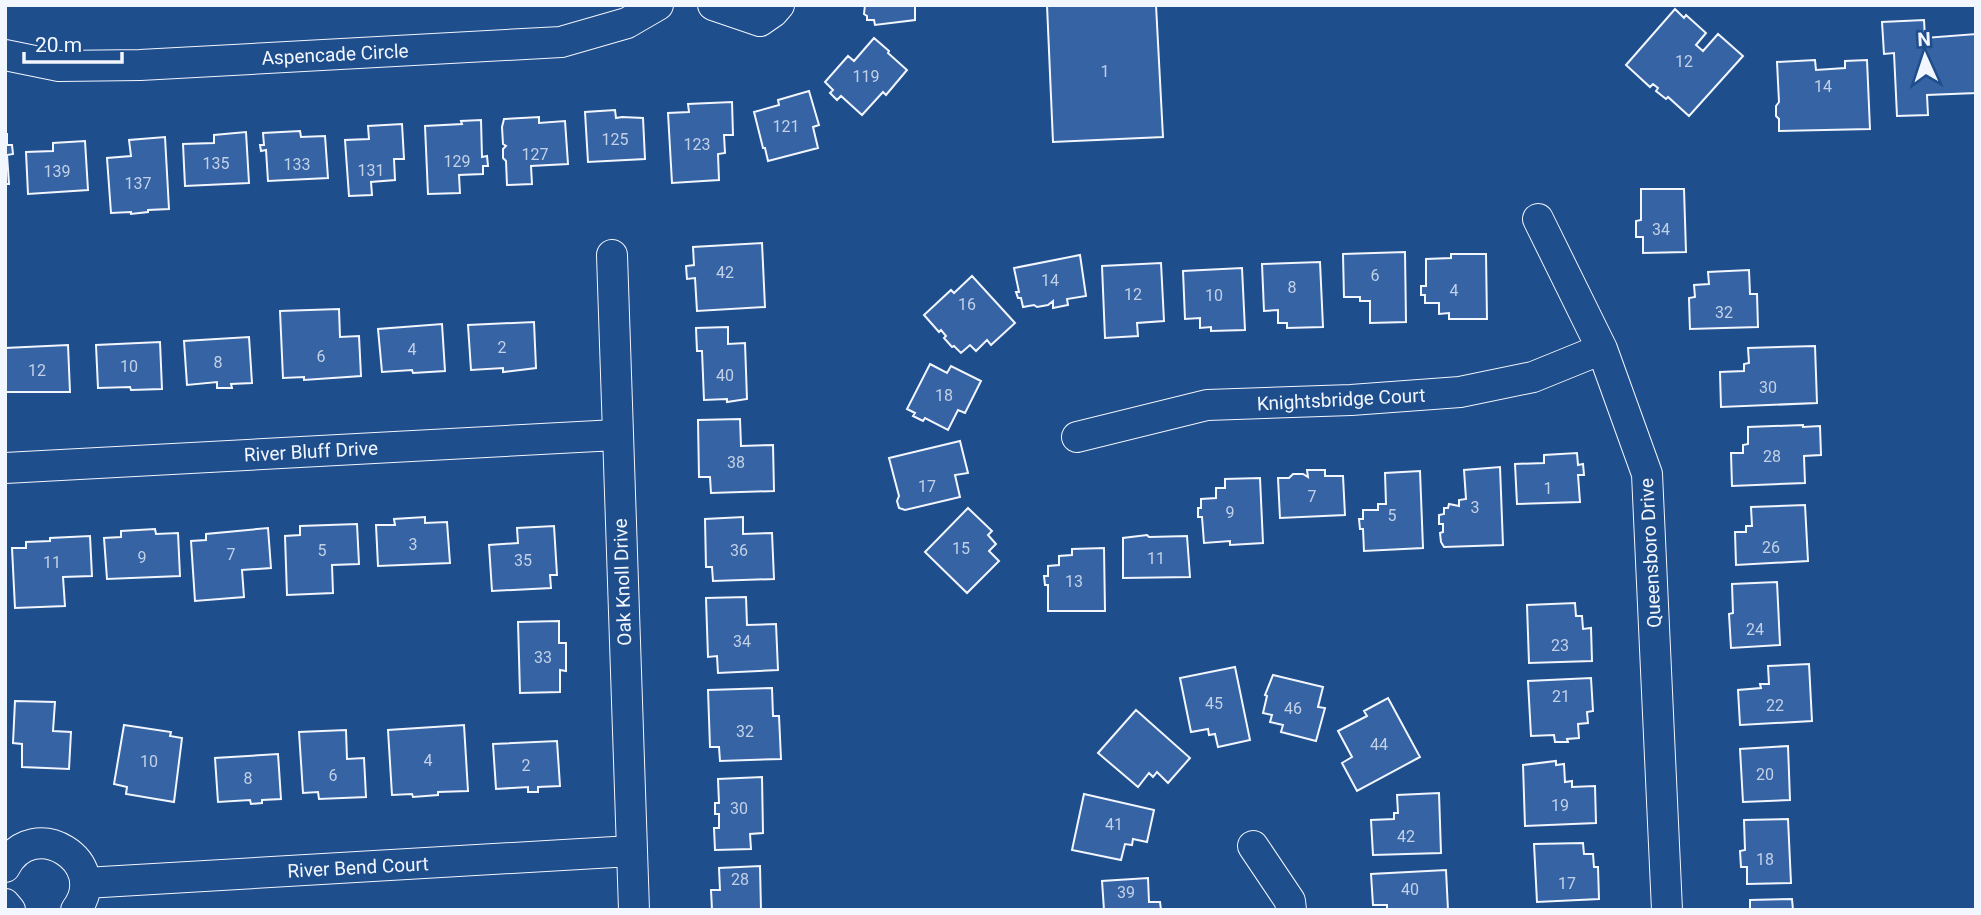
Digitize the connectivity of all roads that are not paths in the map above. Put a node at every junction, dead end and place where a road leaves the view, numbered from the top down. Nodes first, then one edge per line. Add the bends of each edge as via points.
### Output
1 (658, 5) edge
2 (713, 5) edge
3 (779, 5) edge
4 (5, 55) edge
5 (1538, 219) dead end
6 (612, 255) dead end
7 (1602, 349) junction
8 (616, 435) junction
9 (1077, 437) dead end
10 (5, 468) edge
11 (1253, 846) dead end
12 (631, 851) junction
13 (5, 867) edge
14 (80, 897) edge
15 (5, 904) edge
16 (10, 910) edge
17 (634, 910) edge
18 (1291, 910) edge
19 (1667, 910) edge

1 - 4 street, Aspencade Circle via 627,23 561,42 139,65 59,66
2 - 3 street via 760,21
5 - 7 street, Queensboro Drive
6 - 8 street, Oak Knoll Drive
7 - 9 street, Knightsbridge Court via 1533,377 1460,392 1208,405
7 - 19 street, Queensboro Drive via 1647,474
8 - 10 street, River Bluff Drive
8 - 12 street, Oak Knoll Drive
11 - 18 street via 1290,901
12 - 14 street, River Bend Court
12 - 17 street, Oak Knoll Drive
13 - 14 street, River Bend Court via 27,846 55,845 78,862 84,875
15 - 16 street

